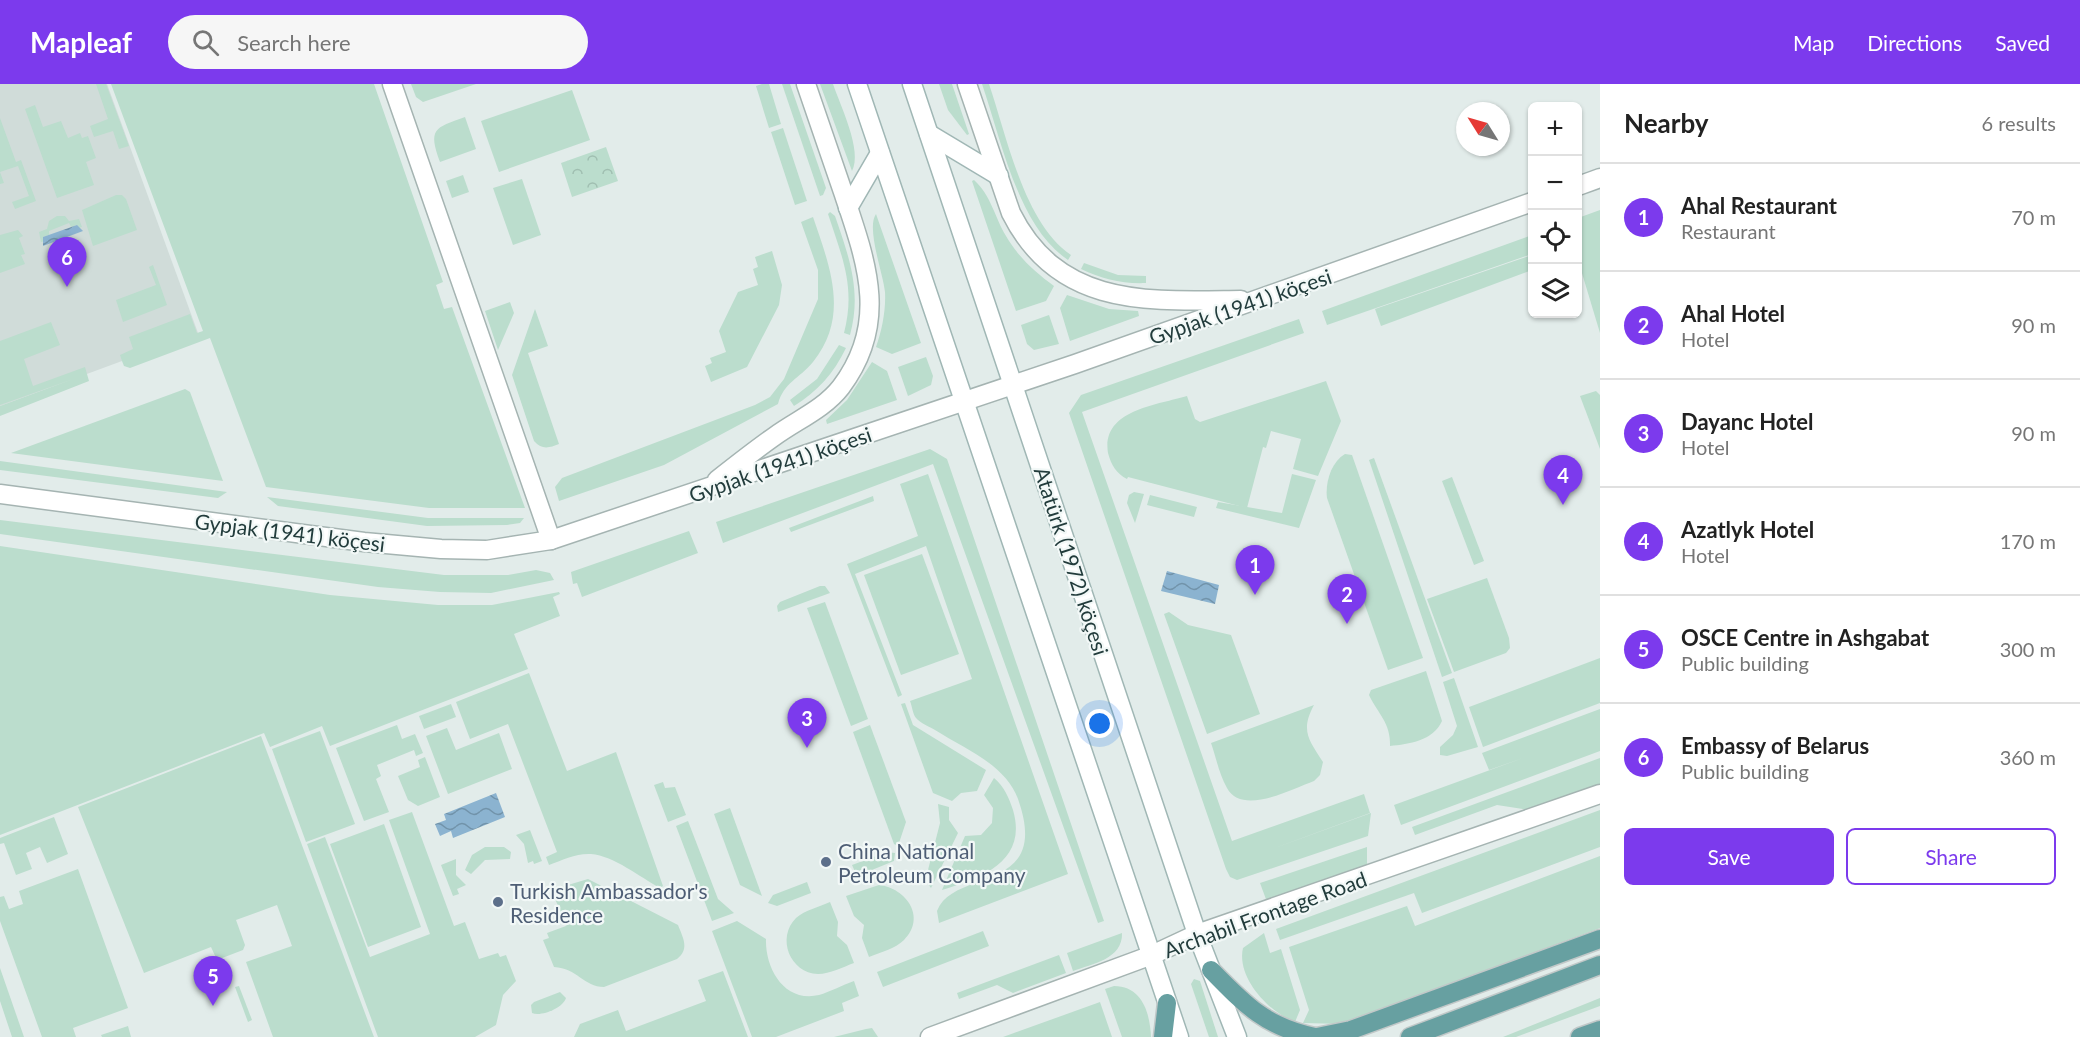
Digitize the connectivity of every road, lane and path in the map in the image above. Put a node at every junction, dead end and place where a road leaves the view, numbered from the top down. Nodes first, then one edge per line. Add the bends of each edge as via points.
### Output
1 (392, 84) edge
2 (806, 84) edge
3 (857, 84) edge
4 (912, 84) edge
5 (967, 84) edge
6 (929, 134) junction
7 (880, 153) junction
8 (999, 176) junction
9 (1600, 178) edge
10 (1582, 185) edge
11 (1528, 204) edge
12 (848, 208) junction
13 (1258, 299) junction
14 (1013, 384) junction
15 (964, 401) junction
16 (703, 490) junction
17 (0, 494) edge
18 (551, 540) junction
19 (1600, 794) edge
20 (1197, 934) junction
21 (1600, 939) edge
22 (1152, 955) junction
23 (1600, 965) edge
24 (1211, 970) junction
25 (1167, 1003) junction
26 (1600, 1030) edge
27 (930, 1037) edge
28 (1163, 1037) edge
29 (1179, 1037) edge
30 (1237, 1037) edge
31 (1316, 1037) edge
32 (1410, 1037) edge
33 (1580, 1037) edge

1 - 18 street
2 - 12 street
3 - 7 street
4 - 6 street, Atatürk (1972) köçesi
5 - 8 street
6 - 8 street
6 - 14 street, Atatürk (1972) köçesi
7 - 12 street
7 - 15 street
8 - 13 street via 1011,213 1031,246 1059,271 1089,288 1166,301
9 - 10 street
11 - 13 street, Gypjak (1941) köçesi
12 - 16 street via 870,283 870,318 857,361 840,388 808,416
13 - 14 street, Gypjak (1941) köçesi
14 - 15 street, Gypjak (1941) köçesi
14 - 20 street, Atatürk (1972) köçesi
15 - 16 street, Gypjak (1941) köçesi
15 - 22 street
16 - 18 street, Gypjak (1941) köçesi
17 - 18 street, Gypjak (1941) köçesi via 419,547 487,550
19 - 20 street, Archabil Frontage Road
20 - 22 street, Archabil Frontage Road
20 - 24 street, Atatürk (1972) köçesi
21 - 31 main road via 1351,1030
22 - 25 street
22 - 27 street, Archabil Frontage Road
23 - 32 main road
24 - 30 street, Atatürk (1972) köçesi
24 - 31 main road via 1245,1005 1266,1020 1290,1032
25 - 28 main road
25 - 29 street
26 - 33 main road

